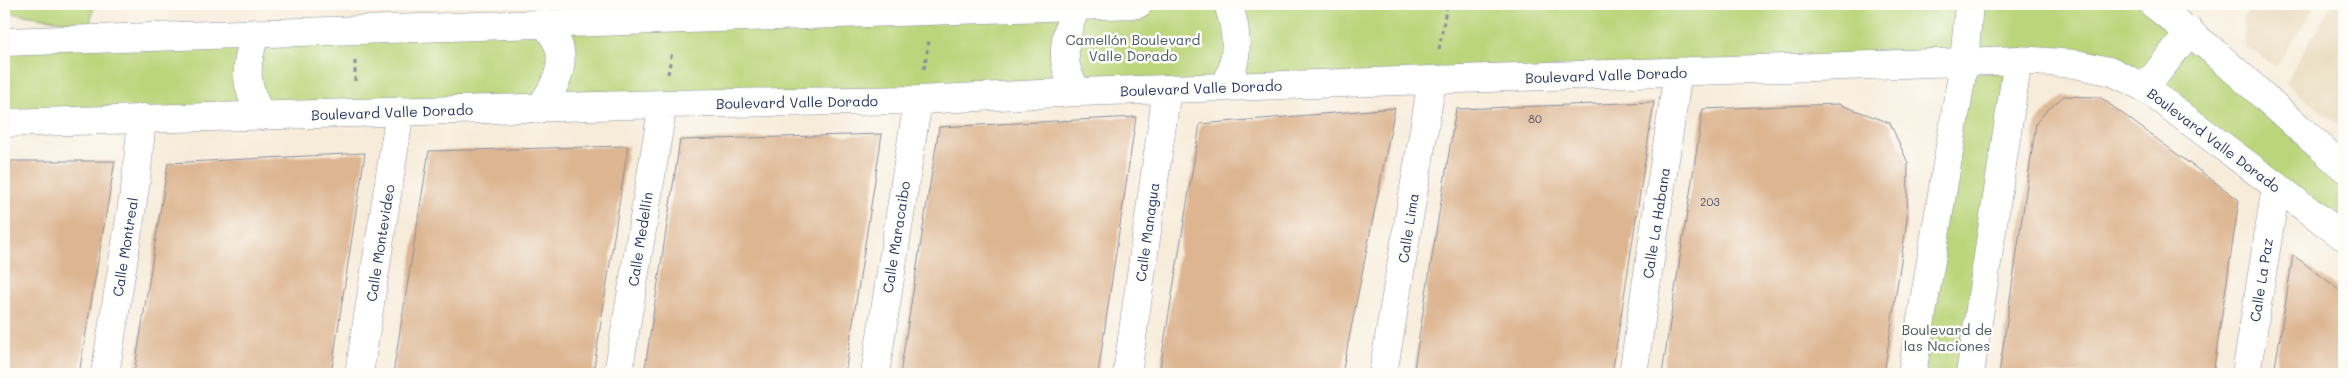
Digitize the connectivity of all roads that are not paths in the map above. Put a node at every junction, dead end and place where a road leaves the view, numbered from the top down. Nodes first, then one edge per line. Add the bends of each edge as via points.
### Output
1 (1138, 4) edge
2 (1228, 4) edge
3 (1968, 4) edge
4 (2153, 4) edge
5 (1077, 6) junction
6 (936, 7) edge
7 (678, 11) edge
8 (546, 23) junction
9 (2190, 31) junction
10 (256, 34) junction
11 (4, 42) edge
12 (2018, 60) junction
13 (1964, 62) junction
14 (1678, 72) junction
15 (1432, 81) junction
16 (1224, 87) junction
17 (2145, 88) junction
18 (1167, 89) junction
19 (1079, 92) junction
20 (918, 100) junction
21 (663, 104) junction
22 (539, 109) junction
23 (400, 111) junction
24 (262, 116) junction
25 (142, 118) junction
26 (4, 123) edge
27 (2344, 168) edge
28 (2276, 187) junction
29 (2344, 238) edge
30 (105, 374) edge
31 (359, 374) edge
32 (618, 374) edge
33 (875, 374) edge
34 (1127, 374) edge
35 (1383, 374) edge
36 (1633, 374) edge
37 (1912, 374) edge
38 (1970, 374) edge
39 (2246, 374) edge

1 - 5 street
2 - 16 street via 1237,41 1235,61
3 - 13 street
4 - 9 street
5 - 6 street
5 - 19 street via 1068,25 1064,45 1066,66 1073,86
6 - 7 street
7 - 8 street
8 - 10 street
8 - 22 street via 560,50 561,66 557,81
9 - 17 street
9 - 27 street
10 - 11 street
10 - 24 street via 247,70 248,89
12 - 13 street, Boulevard Valle Dorado
12 - 17 street, Boulevard Valle Dorado via 2076,64 2113,72
12 - 38 street
13 - 14 street, Boulevard Valle Dorado
13 - 37 street
14 - 15 street, Boulevard Valle Dorado
14 - 36 street, Calle La Habana
15 - 16 street, Boulevard Valle Dorado
15 - 35 street, Calle Lima
16 - 18 street, Boulevard Valle Dorado
17 - 28 street, Boulevard Valle Dorado
18 - 19 street, Boulevard Valle Dorado
18 - 34 street, Calle Managua
19 - 20 street, Boulevard Valle Dorado
20 - 21 street, Boulevard Valle Dorado
20 - 33 street, Calle Maracaibo
21 - 22 street, Boulevard Valle Dorado
21 - 32 street, Calle Medellín
22 - 23 street, Boulevard Valle Dorado
23 - 24 street, Boulevard Valle Dorado
23 - 31 street, Calle Montevideo
24 - 25 street, Boulevard Valle Dorado
25 - 26 street, Boulevard Valle Dorado
25 - 30 street, Calle Montreal via 136,181
28 - 29 street, Boulevard Valle Dorado
28 - 39 street, Calle La Paz

